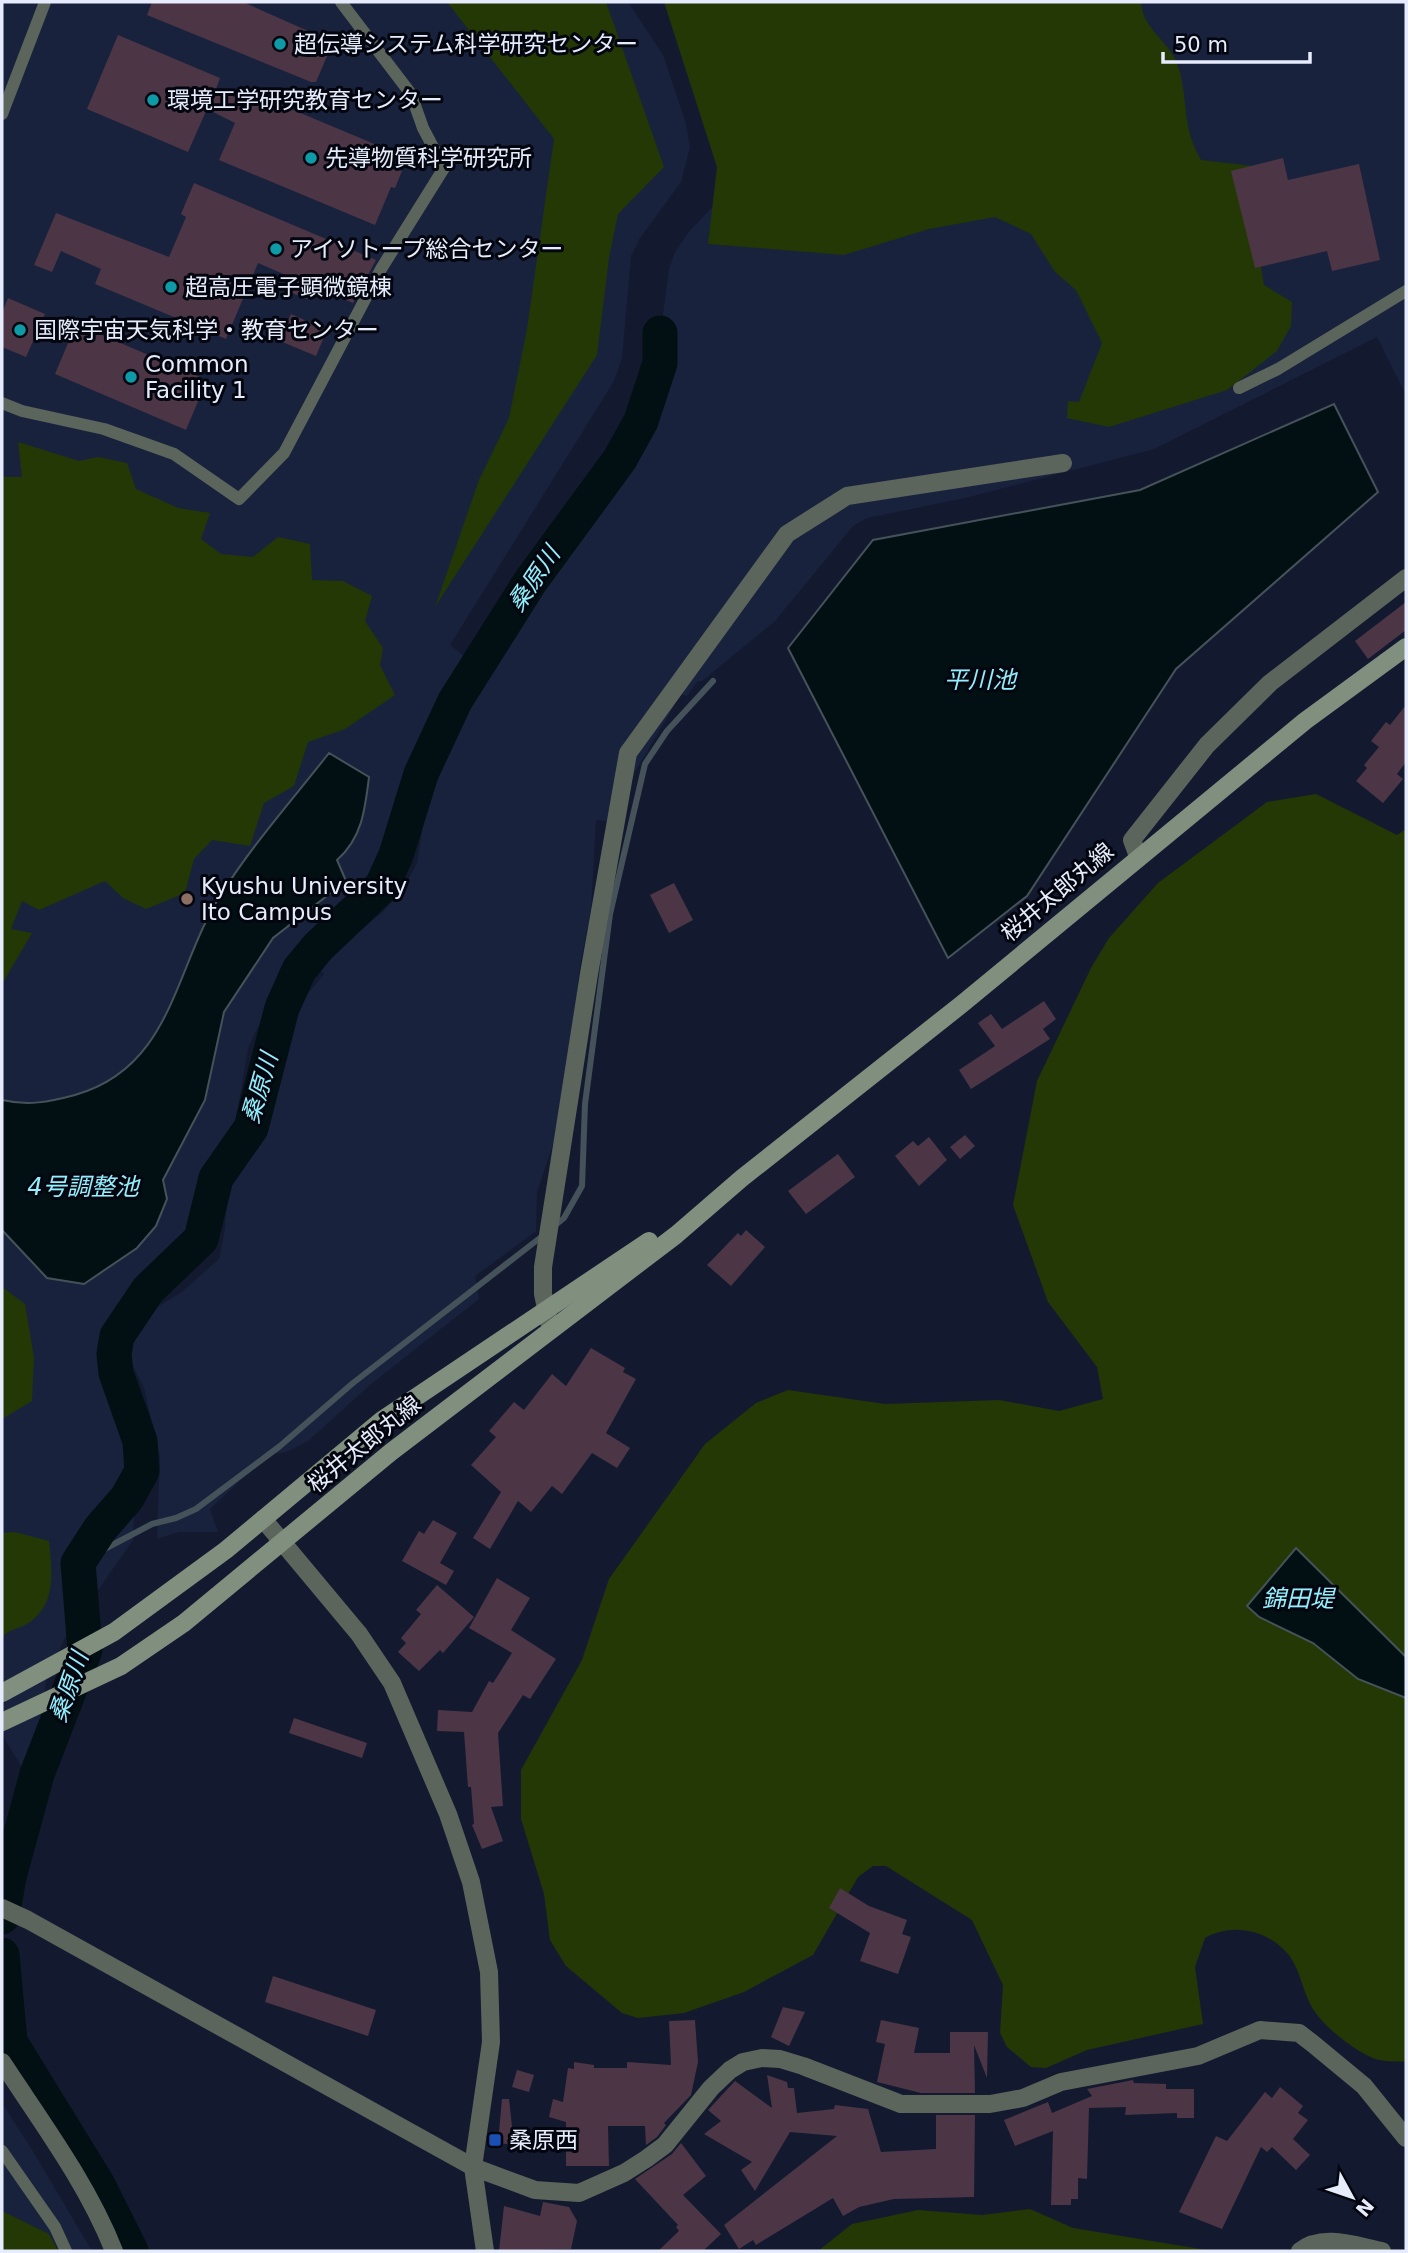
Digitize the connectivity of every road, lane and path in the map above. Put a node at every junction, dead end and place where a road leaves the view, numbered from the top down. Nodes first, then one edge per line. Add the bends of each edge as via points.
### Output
1 (45, 2) edge
2 (341, 2) edge
3 (2, 114) edge
4 (1406, 291) edge
5 (1239, 388) dead end
6 (2, 403) edge
7 (1063, 463) dead end
8 (1406, 578) edge
9 (1406, 647) edge
10 (1138, 856) junction
11 (548, 1320) junction
12 (263, 1519) junction
13 (283, 1543) junction
14 (2, 1693) edge
15 (2, 1722) edge
16 (2, 1909) edge
17 (2, 2062) edge
18 (1406, 2138) edge
19 (2, 2151) edge
20 (473, 2167) junction
21 (66, 2251) edge
22 (114, 2251) edge
23 (485, 2251) edge
24 (1300, 2251) edge
25 (1382, 2251) edge

1 - 3 lane
2 - 6 lane via 411,94 444,168 381,269 284,453 239,499 174,454 104,429
4 - 5 lane
7 - 11 street via 847,496 787,534 628,753 543,1267
8 - 10 street via 1270,683 1207,745 1132,840
9 - 10 main road, 桜井太郎丸線
10 - 11 main road, 桜井太郎丸線 via 677,1235
11 - 12 main road, 桜井太郎丸線 via 382,1420
11 - 13 main road, 桜井太郎丸線
12 - 13 street
12 - 14 main road, 桜井太郎丸線 via 114,1632
13 - 15 main road, 桜井太郎丸線 via 121,1667
13 - 20 street via 359,1634 392,1683 448,1814 471,1882 489,1972 491,2042
16 - 20 street
17 - 22 street via 71,2168
18 - 20 street via 1364,2086 1299,2033 1260,2029 1198,2056 1061,2082 1023,2098 990,2105 901,2104 803,2066 762,2058 730,2070 665,2145 588,2190 555,2194 535,2190
19 - 21 lane via 55,2227
20 - 23 street
24 - 25 street via 1336,2242

